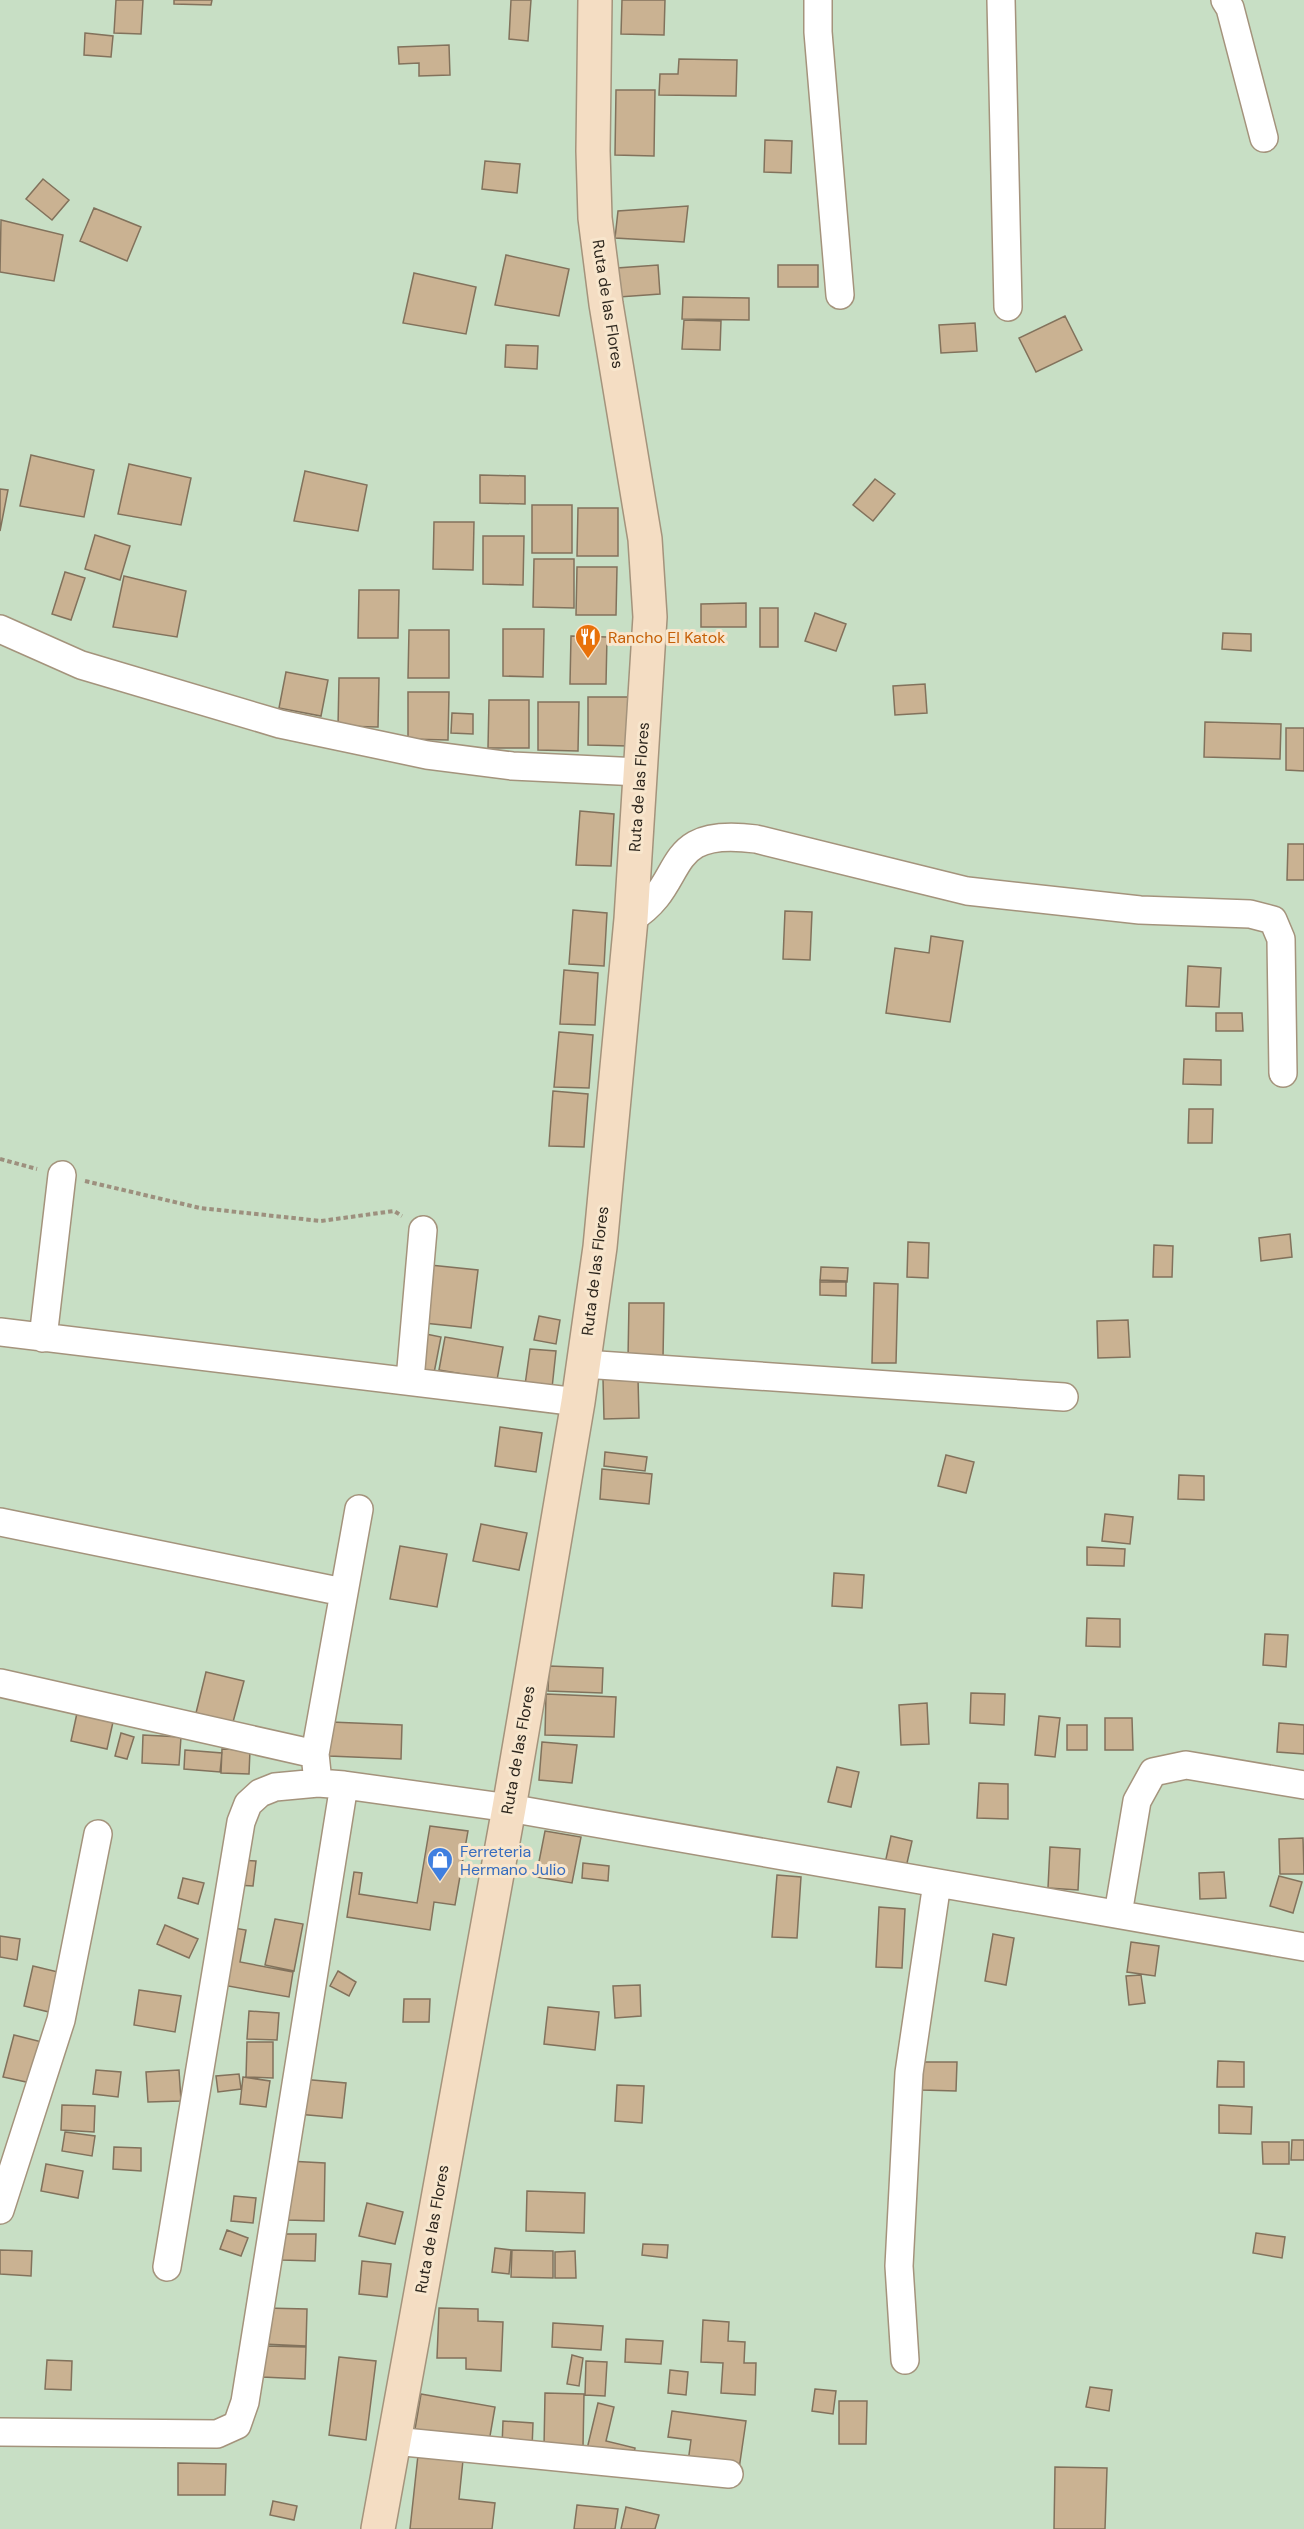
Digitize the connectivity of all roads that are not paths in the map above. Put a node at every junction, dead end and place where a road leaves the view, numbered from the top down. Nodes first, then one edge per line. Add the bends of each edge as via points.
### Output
1 (595, 0) edge
2 (818, 0) edge
3 (1001, 0) edge
4 (1225, 0) edge
5 (1264, 138) dead end
6 (840, 295) dead end
7 (1008, 307) dead end
8 (0, 629) edge
9 (640, 772) junction
10 (631, 919) junction
11 (1283, 1073) dead end
12 (62, 1175) road end
13 (423, 1230) road end
14 (0, 1332) edge
15 (43, 1338) junction
16 (584, 1364) junction
17 (410, 1380) junction
18 (1064, 1397) dead end
19 (578, 1402) junction
20 (359, 1509) dead end
21 (0, 1522) edge
22 (343, 1592) junction
23 (0, 1683) edge
24 (315, 1754) junction
25 (331, 1784) junction
26 (1304, 1785) edge
27 (508, 1808) junction
28 (98, 1833) dead end
29 (938, 1883) junction
30 (1118, 1914) junction
31 (1304, 1947) edge
32 (0, 2210) edge
33 (167, 2267) dead end
34 (905, 2360) dead end
35 (0, 2432) edge
36 (394, 2440) junction
37 (729, 2474) dead end
38 (378, 2529) edge

1 - 9 main road, Ruta de las Flores via 595,218 645,539 649,595
2 - 6 street
3 - 7 street
4 - 5 street
8 - 9 street via 81,664 280,724 426,755 512,766
9 - 10 main road, Ruta de las Flores
10 - 11 street via 658,895 682,853 704,840 729,836 967,891 1140,910 1250,914 1273,920 1281,939
10 - 16 main road, Ruta de las Flores via 600,1247
12 - 15 street
13 - 17 street
14 - 15 street
15 - 17 street
16 - 18 street
16 - 19 main road, Ruta de las Flores
17 - 19 street
19 - 27 main road, Ruta de las Flores
20 - 22 street
21 - 22 street
22 - 24 street
23 - 24 street
24 - 25 street
25 - 27 street
25 - 33 street via 275,1787 260,1793 248,1804 241,1822
25 - 35 street via 245,2402 237,2425 217,2434
26 - 30 street via 1186,1765 1153,1772 1137,1801
27 - 29 street
27 - 36 main road, Ruta de las Flores
28 - 32 street via 61,2020
29 - 30 street
29 - 34 street via 909,2073 899,2266
30 - 31 street
36 - 37 street
36 - 38 main road, Ruta de las Flores

